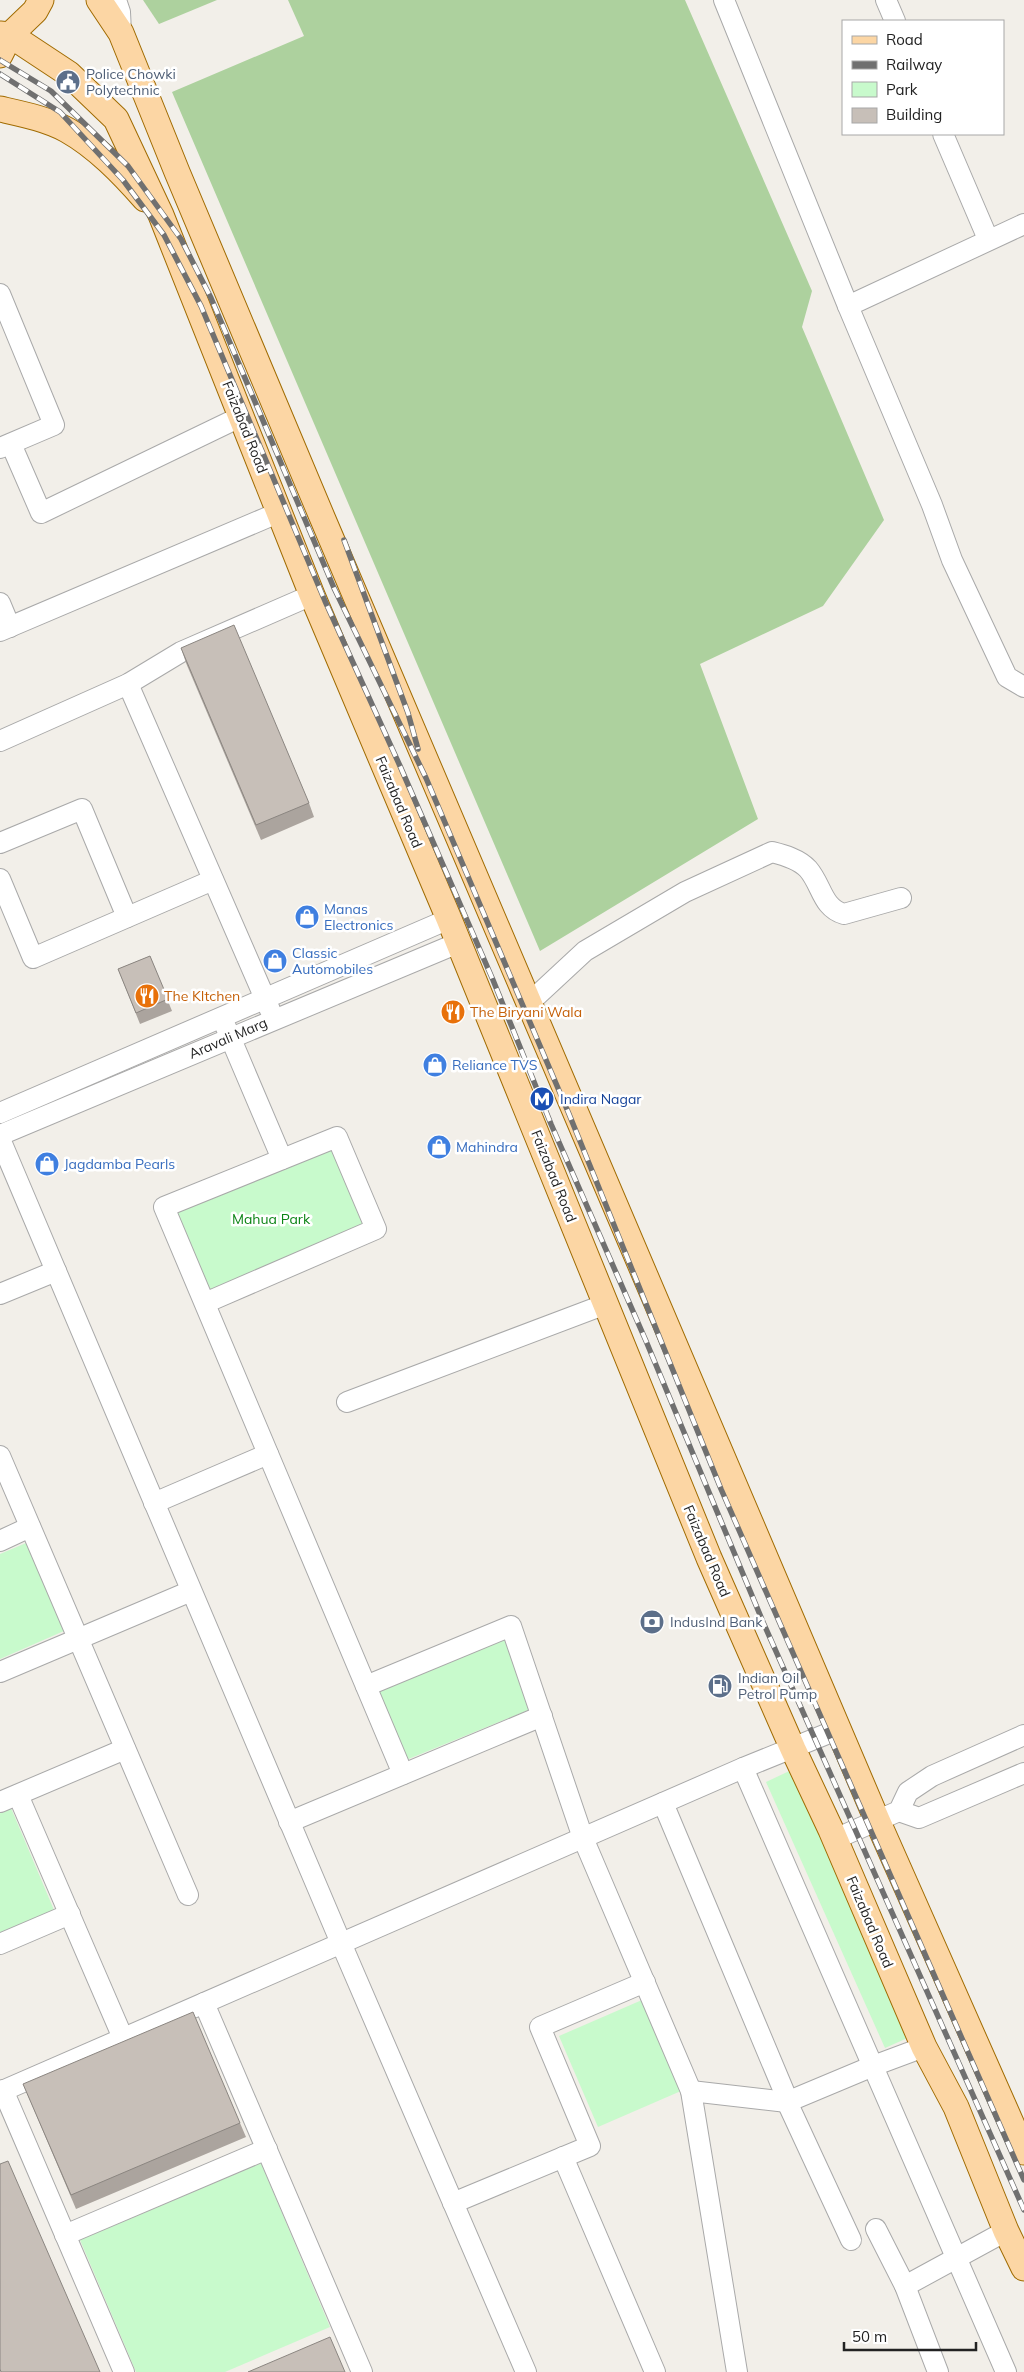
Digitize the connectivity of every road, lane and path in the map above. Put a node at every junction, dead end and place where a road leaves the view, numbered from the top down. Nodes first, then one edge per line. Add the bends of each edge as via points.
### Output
1 (41, 0) edge
2 (99, 0) edge
3 (116, 0) edge
4 (724, 0) edge
5 (886, 0) edge
6 (895, 20) edge
7 (121, 33) junction
8 (3, 41) edge
9 (0, 110) edge
10 (943, 135) edge
11 (161, 215) junction
12 (1024, 224) edge
13 (988, 239) junction
14 (0, 294) edge
15 (848, 306) junction
16 (240, 417) junction
17 (5, 446) edge
18 (280, 512) junction
19 (312, 595) junction
20 (0, 603) edge
21 (5, 629) edge
22 (128, 684) junction
23 (1024, 687) edge
24 (0, 741) edge
25 (0, 843) edge
26 (0, 879) edge
27 (213, 880) junction
28 (900, 898) dead end
29 (127, 917) junction
30 (449, 919) junction
31 (458, 943) junction
32 (265, 998) junction
33 (529, 1003) junction
34 (222, 1017) junction
35 (274, 1018) junction
36 (230, 1037) junction
37 (0, 1113) edge
38 (0, 1135) edge
39 (0, 1139) edge
40 (282, 1159) junction
41 (56, 1271) junction
42 (0, 1294) edge
43 (205, 1303) junction
44 (606, 1304) junction
45 (346, 1402) dead end
46 (268, 1454) junction
47 (0, 1456) edge
48 (154, 1503) junction
49 (30, 1527) junction
50 (0, 1541) edge
51 (191, 1591) junction
52 (78, 1639) junction
53 (0, 1672) edge
54 (366, 1686) junction
55 (542, 1716) junction
56 (839, 1729) junction
57 (1024, 1735) edge
58 (126, 1749) junction
59 (793, 1749) junction
60 (743, 1768) junction
61 (1024, 1773) edge
62 (403, 1774) junction
63 (18, 1795) junction
64 (0, 1802) edge
65 (663, 1803) junction
66 (888, 1816) junction
67 (289, 1822) junction
68 (583, 1838) junction
69 (835, 1839) junction
70 (188, 1895) dead end
71 (70, 1914) junction
72 (341, 1943) junction
73 (0, 1944) edge
74 (645, 1982) junction
75 (204, 2003) junction
76 (123, 2038) junction
77 (924, 2047) junction
78 (873, 2066) junction
79 (2, 2091) edge
80 (691, 2091) junction
81 (788, 2102) junction
82 (267, 2149) junction
83 (1024, 2152) edge
84 (563, 2157) junction
85 (453, 2203) junction
86 (876, 2228) dead end
87 (1006, 2231) junction
88 (65, 2235) junction
89 (851, 2240) dead end
90 (956, 2256) junction
91 (1024, 2268) edge
92 (905, 2286) junction
93 (124, 2372) edge
94 (362, 2372) edge
95 (526, 2372) edge
96 (654, 2372) edge
97 (736, 2372) edge
98 (938, 2372) edge
99 (1006, 2372) edge

1 - 8 main road via 35,11
2 - 7 main road
3 - 7 street
4 - 15 street
5 - 6 street
7 - 33 main road via 322,518
8 - 11 main road, Faizabad Road via 68,74 116,119
9 - 11 main road via 39,119 67,130 112,163
10 - 13 street
11 - 16 main road, Faizabad Road
12 - 13 street
13 - 15 street
14 - 17 street via 54,425
15 - 23 street via 960,577 1007,677
16 - 17 street via 41,513
16 - 18 main road, Faizabad Road
18 - 19 main road, Faizabad Road
18 - 21 street
19 - 22 street via 181,652
19 - 30 main road, Faizabad Road
20 - 21 street
22 - 24 street
22 - 27 street
25 - 29 street via 82,809
26 - 29 street via 33,958
27 - 29 street
27 - 32 street
28 - 33 street via 844,914 834,912 807,868 786,855 772,852 685,892 585,951
30 - 31 main road, Faizabad Road
30 - 32 street, Aravali Marg
31 - 35 street, Aravali Marg
31 - 44 main road, Faizabad Road
32 - 34 street, Aravali Marg
32 - 35 street
33 - 56 main road
34 - 36 street
34 - 37 street, Aravali Marg
35 - 36 street, Aravali Marg
36 - 38 street, Aravali Marg
36 - 40 street
39 - 41 street
40 - 43 street via 164,1207
40 - 43 street via 337,1136 376,1229
41 - 42 street
41 - 48 street
43 - 46 street
44 - 45 street
44 - 59 main road, Faizabad Road via 709,1558
46 - 48 street
46 - 54 street
47 - 49 street
48 - 51 street
49 - 50 street
49 - 52 street
51 - 52 street
51 - 67 street
52 - 53 street
52 - 58 street
54 - 55 street via 511,1626
54 - 62 street
55 - 62 street
55 - 68 street
56 - 59 street
56 - 66 main road
57 - 66 street via 932,1776 908,1792
58 - 63 street
58 - 70 street
59 - 60 street
59 - 69 main road, Faizabad Road
60 - 65 street
60 - 78 street
61 - 66 street via 919,1818
62 - 67 street
63 - 64 street
63 - 71 street
65 - 68 street
65 - 81 street
66 - 69 street
66 - 83 main road
67 - 72 street
68 - 72 street
68 - 74 street
69 - 77 main road, Faizabad Road
71 - 73 street
71 - 76 street
72 - 75 street
72 - 85 street
74 - 80 street
74 - 84 street via 540,2027 590,2146
75 - 76 street
75 - 82 street
76 - 79 street
77 - 78 street
77 - 87 main road, Faizabad Road via 956,2107
78 - 81 street
78 - 90 street
79 - 88 street
80 - 81 street
80 - 97 street
81 - 89 street
82 - 88 street
82 - 94 street via 336,2337
84 - 85 street
84 - 96 street
85 - 95 street
86 - 92 street
87 - 90 street
87 - 91 main road, Faizabad Road
88 - 93 street
90 - 92 street
90 - 99 street
92 - 98 street

